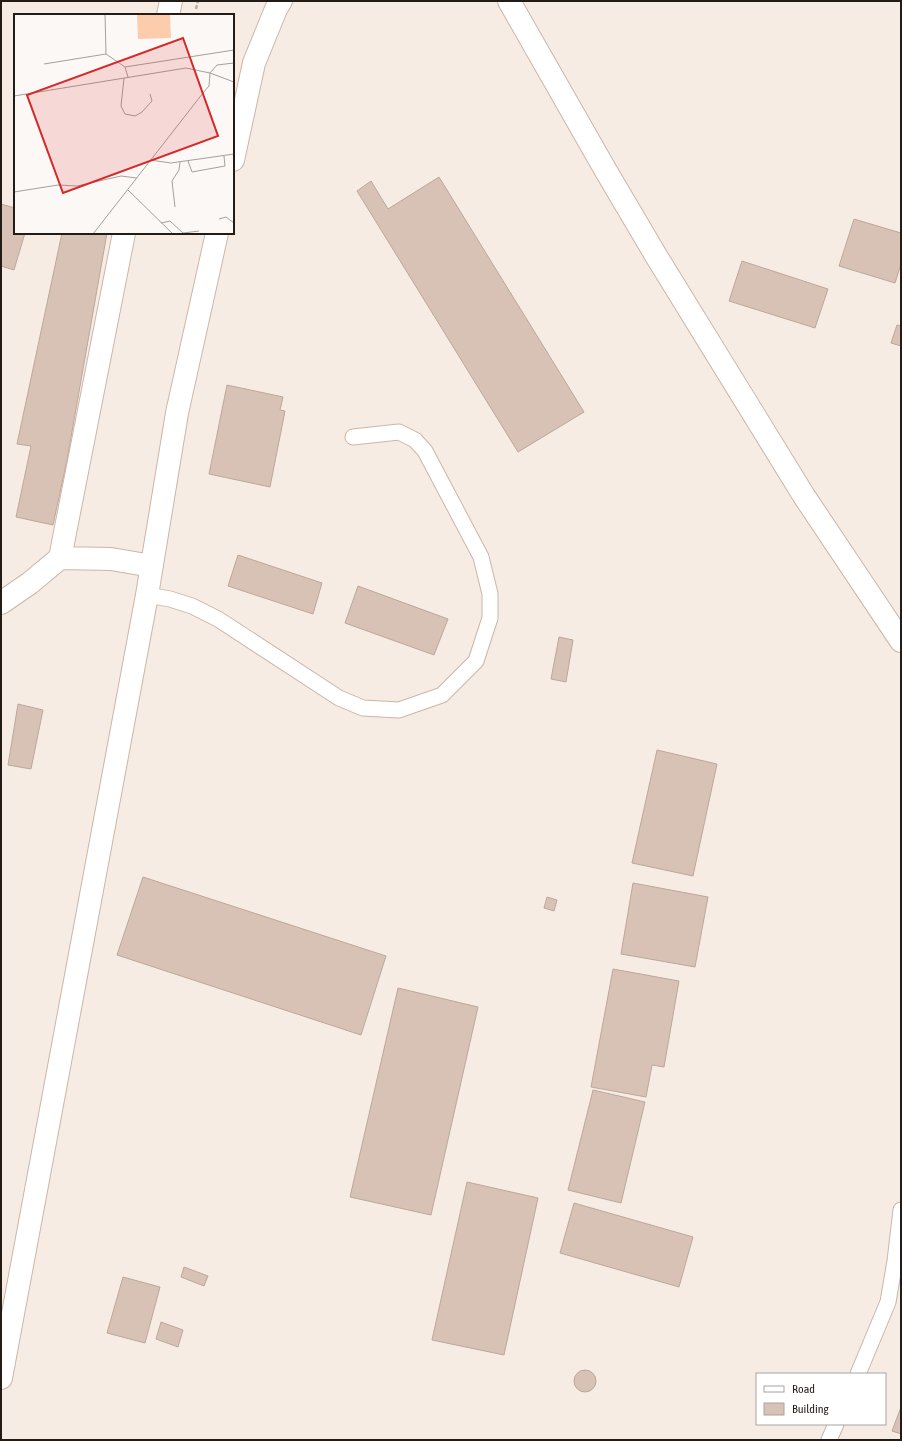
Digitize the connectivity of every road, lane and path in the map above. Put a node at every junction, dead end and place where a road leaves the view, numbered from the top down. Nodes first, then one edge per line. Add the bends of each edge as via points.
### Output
1 (171, 1) edge
2 (281, 1) edge
3 (509, 1) edge
4 (168, 14) edge
5 (234, 155) edge
6 (124, 234) edge
7 (217, 234) edge
8 (353, 437) dead end
9 (60, 558) junction
10 (152, 566) junction
11 (148, 595) junction
12 (1, 603) edge
13 (899, 633) edge
14 (901, 1210) edge
15 (858, 1373) edge
16 (1, 1378) edge
17 (836, 1425) edge
18 (829, 1440) edge

1 - 4 street
2 - 5 street via 254,63
3 - 13 street via 658,259 804,496
6 - 9 street
7 - 10 street via 177,413
8 - 11 lane via 400,432 415,440 425,450 481,557 490,594 490,618 476,660 442,695 399,710 363,708 339,698 218,619 192,606
9 - 10 street via 111,559
9 - 12 street
10 - 11 street
11 - 16 street
14 - 15 lane via 888,1302
17 - 18 lane

